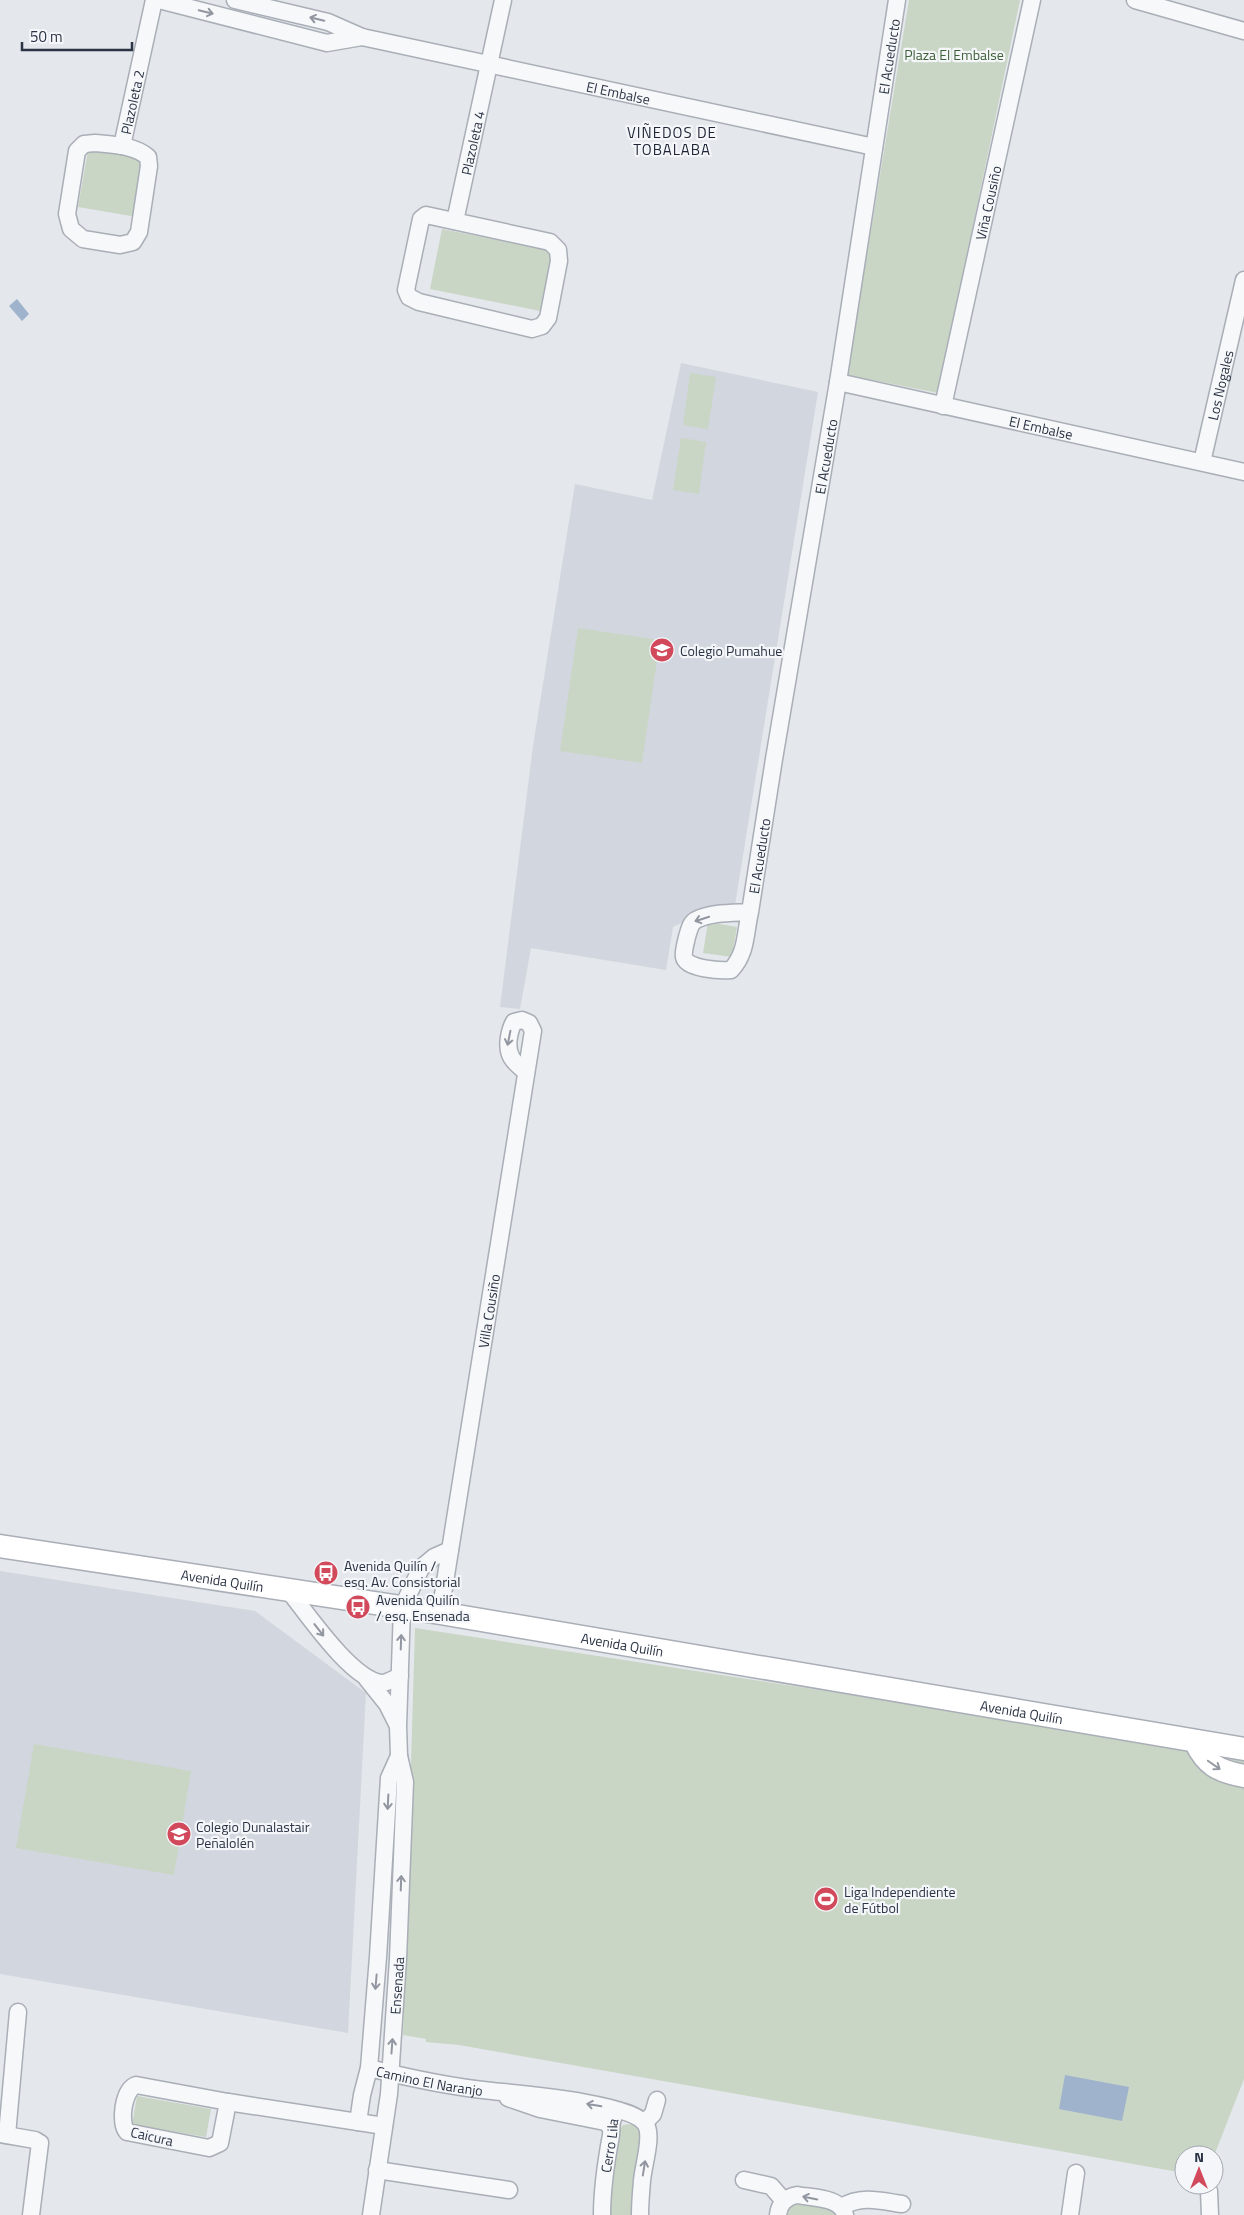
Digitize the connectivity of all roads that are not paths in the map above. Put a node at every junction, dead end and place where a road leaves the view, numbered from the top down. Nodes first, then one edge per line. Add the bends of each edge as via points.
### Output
1 (154, 0) edge
2 (159, 0) edge
3 (235, 0) edge
4 (503, 0) edge
5 (897, 0) edge
6 (1032, 0) edge
7 (1135, 0) edge
8 (1244, 32) edge
9 (362, 37) junction
10 (489, 64) junction
11 (122, 146) junction
12 (874, 147) junction
13 (455, 220) junction
14 (1244, 280) edge
15 (838, 382) junction
16 (943, 406) junction
17 (1202, 462) junction
18 (1244, 472) edge
19 (750, 912) junction
20 (526, 1072) dead end
21 (0, 1546) edge
22 (450, 1550) junction
23 (289, 1591) junction
24 (402, 1608) junction
25 (440, 1613) junction
26 (400, 1676) junction
27 (367, 1679) junction
28 (398, 1726) junction
29 (1195, 1741) junction
30 (1244, 1749) edge
31 (399, 1756) junction
32 (1244, 1776) edge
33 (378, 1956) junction
34 (398, 1959) junction
35 (18, 2012) dead end
36 (369, 2068) junction
37 (390, 2073) junction
38 (657, 2100) dead end
39 (228, 2102) junction
40 (557, 2106) junction
41 (617, 2109) junction
42 (358, 2122) junction
43 (645, 2122) junction
44 (384, 2126) junction
45 (610, 2126) junction
46 (3, 2135) edge
47 (377, 2170) junction
48 (1076, 2173) dead end
49 (744, 2180) dead end
50 (509, 2190) dead end
51 (1209, 2195) edge
52 (902, 2204) dead end
53 (781, 2208) edge
54 (844, 2211) edge
55 (32, 2215) edge
56 (371, 2215) edge
57 (602, 2215) edge
58 (640, 2215) edge
59 (1070, 2215) edge
60 (1210, 2215) edge

1 - 11 street, Plazoleta 2
2 -> 9 street, El Embalse via 327,43
9 -> 3 street, El Embalse via 328,22
4 - 10 street, Plazoleta 4
5 - 12 street, El Acueducto
6 - 16 street, Viña Cousiño
7 - 8 street
9 - 10 street, El Embalse
10 - 12 street, El Embalse
10 - 13 street, Plazoleta 4
11 - 11 street via 84,144 77,151 67,214 71,229 83,239 120,245 132,242 139,232 148,157 141,151
12 - 15 street, El Acueducto
13 - 13 street via 432,215 421,219 406,290 409,297 532,329 542,326 548,318 559,261 558,250 550,242
14 - 17 street, Los Nogales
15 - 16 street, El Embalse
15 - 19 street, El Acueducto
16 - 17 street, El Embalse
17 - 18 street, El Embalse
19 -> 19 street, El Acueducto via 696,920 691,924 686,939 686,961 719,972 731,970 746,943
20 - 22 street, Villa Cousiño
21 - 23 street, Avenida Quilín
22 - 24 street via 420,1568
22 - 25 street, Villa Cousiño
23 - 24 street, Avenida Quilín
23 -> 27 street, Ensenada via 332,1646
24 - 25 street, Avenida Quilín
26 -> 24 street, Ensenada
25 - 29 street, Avenida Quilín
26 - 27 street via 386,1683
26 - 28 street, Ensenada
27 - 28 street, Ensenada via 387,1704
28 - 31 street, Ensenada
29 - 30 street, Avenida Quilín
29 -> 32 street via 1211,1764 1224,1772
31 -> 33 street, Ensenada via 389,1778
34 -> 31 street, Ensenada via 405,1782
33 - 34 street
33 -> 36 street, Ensenada
37 -> 34 street, Ensenada
35 - 46 street
36 - 37 street, Camino El Naranjo
36 - 42 street, Ensenada
37 - 40 street, Camino El Naranjo
37 - 44 street, Ensenada
38 - 43 street via 653,2114
39 - 39 street, Caicura via 136,2085 127,2092 123,2126 132,2134 214,2147 222,2139
39 - 42 street, Caicura
41 -> 40 street, Camino El Naranjo
40 - 45 street, Camino El Naranjo
41 - 43 street, Cerro Lila
41 - 45 street, Cerro Lila
42 - 44 street, Caicura
58 -> 43 street via 649,2137
44 - 47 street, Ensenada
45 - 57 street, Cerro Lila via 603,2175
46 - 55 street via 35,2140 40,2144
47 - 50 street
47 - 56 street, Ensenada
48 - 59 street
49 - 53 street via 771,2186
51 - 60 street
52 - 54 street via 862,2199 851,2201
54 -> 53 street via 834,2202 797,2195 791,2196

